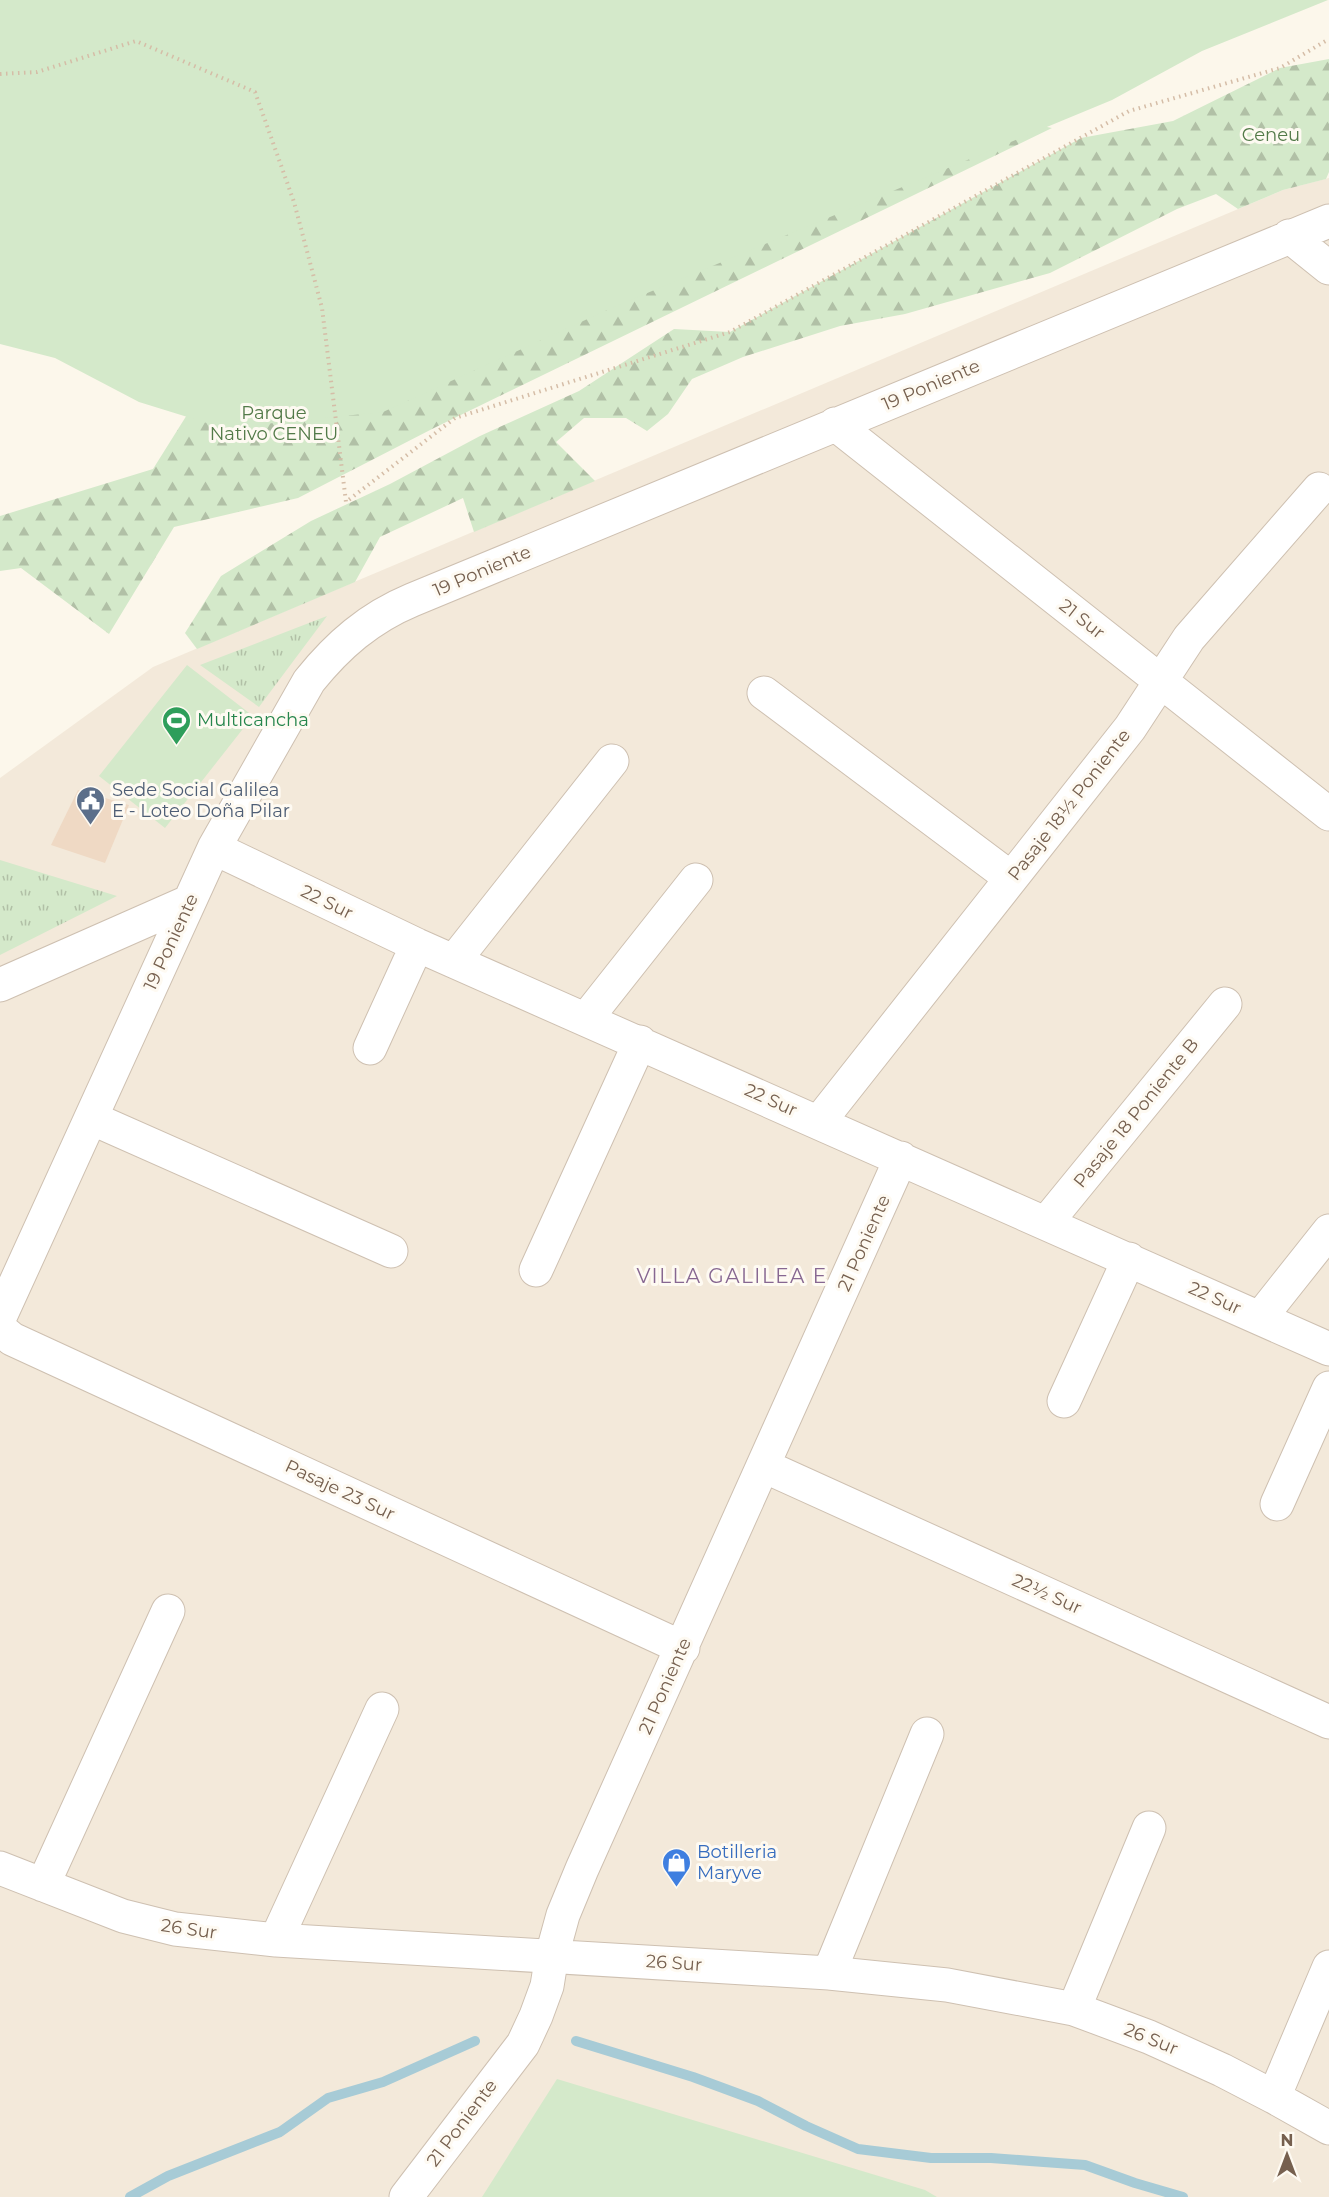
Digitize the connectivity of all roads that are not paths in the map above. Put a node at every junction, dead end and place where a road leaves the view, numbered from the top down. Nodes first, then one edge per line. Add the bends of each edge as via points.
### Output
1 (1329, 221) edge
2 (1289, 236) junction
3 (1329, 268) edge
4 (835, 424) junction
5 (1319, 489) dead end
6 (1161, 681) junction
7 (764, 693) dead end
8 (612, 761) dead end
9 (1329, 814) edge
10 (214, 848) junction
11 (1011, 878) junction
12 (696, 880) dead end
13 (188, 902) junction
14 (417, 945) junction
15 (454, 961) junction
16 (0, 986) edge
17 (1225, 1004) dead end
18 (586, 1019) junction
19 (640, 1042) junction
20 (370, 1048) dead end
21 (91, 1118) junction
22 (819, 1122) junction
23 (901, 1158) junction
24 (1046, 1223) junction
25 (1329, 1231) edge
26 (391, 1251) dead end
27 (1129, 1259) junction
28 (536, 1270) dead end
29 (0, 1317) edge
30 (1260, 1318) junction
31 (0, 1329) edge
32 (1329, 1349) edge
33 (1329, 1388) edge
34 (1064, 1401) dead end
35 (764, 1466) junction
36 (1277, 1504) dead end
37 (168, 1611) dead end
38 (683, 1647) junction
39 (382, 1709) dead end
40 (1329, 1722) edge
41 (927, 1734) dead end
42 (1149, 1828) dead end
43 (0, 1868) edge
44 (43, 1885) junction
45 (276, 1940) junction
46 (552, 1955) junction
47 (1329, 1967) edge
48 (829, 1973) junction
49 (1074, 2009) junction
50 (1274, 2097) junction
51 (1329, 2128) edge
52 (406, 2197) edge

1 - 2 street, 19 Poniente
2 - 3 street
2 - 4 street, 19 Poniente
4 - 6 street, 21 Sur
4 - 10 street, 19 Poniente via 390,609 369,622 328,657 309,681
5 - 6 street, Pasaje 18½ Poniente via 1189,638
6 - 9 street, 21 Sur
6 - 11 street, Pasaje 18½ Poniente via 1130,728
7 - 11 street
8 - 15 street
10 - 13 street, 19 Poniente
10 - 14 street, 22 Sur
11 - 22 street, Pasaje 18½ Poniente
12 - 18 street
13 - 16 street
13 - 21 street, 19 Poniente
14 - 15 street, 22 Sur
14 - 20 street
15 - 18 street, 22 Sur
17 - 24 street, Pasaje 18 Poniente B
18 - 19 street, 22 Sur
19 - 22 street, 22 Sur
19 - 28 street
21 - 26 street
21 - 29 street, 19 Poniente
22 - 23 street, 22 Sur
23 - 24 street, 22 Sur
23 - 35 street, 21 Poniente
24 - 27 street, 22 Sur
25 - 30 street
27 - 30 street, 22 Sur
27 - 34 street
30 - 32 street, 22 Sur
31 - 38 street, Pasaje 23 Sur via 12,1339
33 - 36 street
35 - 38 street, 21 Poniente
35 - 40 street, 22½ Sur
37 - 44 street
38 - 46 street, 21 Poniente via 582,1869
39 - 45 street
41 - 48 street
42 - 49 street
43 - 44 street, 26 Sur
44 - 45 street, 26 Sur via 148,1923
45 - 46 street, 26 Sur
46 - 48 street, 26 Sur
46 - 52 street, 21 Poniente via 547,1986 523,2044
47 - 50 street
48 - 49 street, 26 Sur via 947,1985
49 - 50 street, 26 Sur via 1149,2037
50 - 51 street, 26 Sur

